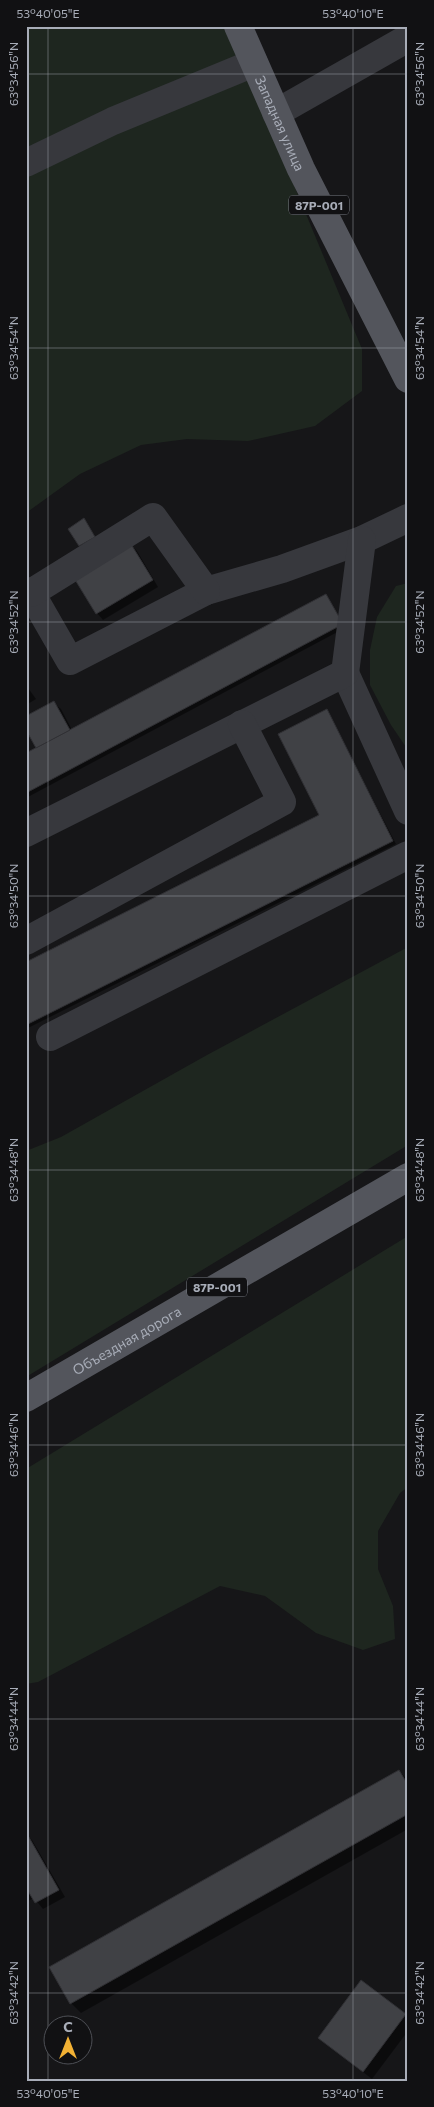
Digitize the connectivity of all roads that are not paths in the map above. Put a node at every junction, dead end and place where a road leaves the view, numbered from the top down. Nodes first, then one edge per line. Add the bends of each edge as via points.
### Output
1 (238, 26) edge
2 (408, 38) edge
3 (254, 63) junction
4 (276, 113) junction
5 (26, 163) edge
6 (408, 379) edge
7 (408, 518) edge
8 (362, 540) junction
9 (206, 591) junction
10 (29, 592) edge
11 (345, 673) junction
12 (242, 724) junction
13 (408, 811) edge
14 (26, 833) edge
15 (408, 856) edge
16 (26, 941) edge
17 (50, 1037) dead end
18 (408, 1177) edge
19 (26, 1398) edge

1 - 3 main road, Западная улица / 87Р-001
2 - 4 lane
3 - 4 main road, Западная улица / 87Р-001
3 - 5 lane via 113,121
4 - 6 main road, Западная улица / 87Р-001 via 300,169
7 - 8 lane
8 - 9 lane via 282,569
8 - 11 lane
9 - 10 lane via 70,660
9 - 10 lane via 153,517
11 - 12 lane
11 - 13 lane
12 - 14 lane
12 - 16 lane via 282,802
15 - 17 lane
18 - 19 main road, Объездная дорога / 87Р-001

